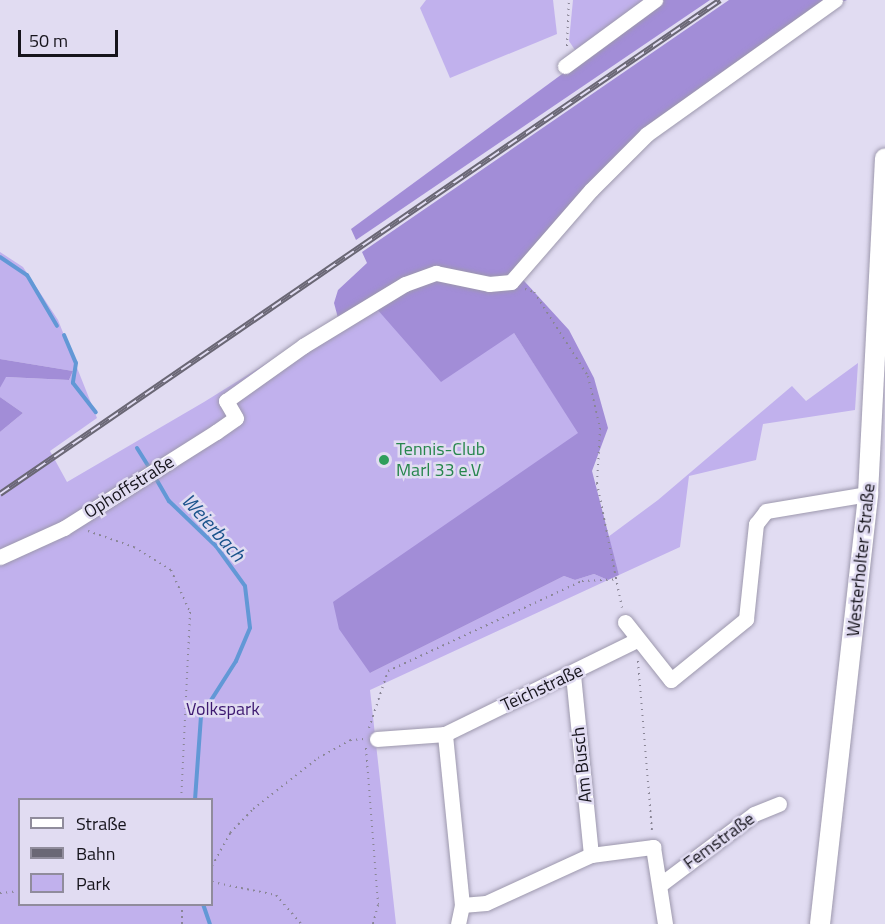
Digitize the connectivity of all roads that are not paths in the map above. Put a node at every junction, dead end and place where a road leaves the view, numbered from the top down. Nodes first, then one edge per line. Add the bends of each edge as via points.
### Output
1 (655, 0) edge
2 (835, 0) edge
3 (565, 66) road end
4 (885, 158) edge
5 (868, 494) junction
6 (0, 557) edge
7 (625, 622) road end
8 (637, 640) junction
9 (573, 675) junction
10 (445, 734) junction
11 (371, 739) road end
12 (779, 804) dead end
13 (591, 855) junction
14 (661, 884) junction
15 (462, 905) junction
16 (458, 924) edge
17 (665, 924) edge
18 (820, 924) edge

1 - 3 street
2 - 6 street, Ophoffstraße via 647,134 591,190 511,282 489,284 436,273 405,284 303,346 226,401 236,418 71,523
4 - 5 main road, Westerholter Straße
5 - 8 street via 766,511 756,524 746,619 671,680
5 - 18 main road, Westerholter Straße
7 - 8 street
8 - 9 street, Teichstraße
9 - 10 street, Teichstraße
9 - 13 street, Am Busch
10 - 11 street, Teichstraße
10 - 15 street
12 - 14 street, Femstraße via 754,814
13 - 14 street, Femstraße via 653,846
13 - 15 street via 486,903
14 - 17 street, Femstraße
15 - 16 street

